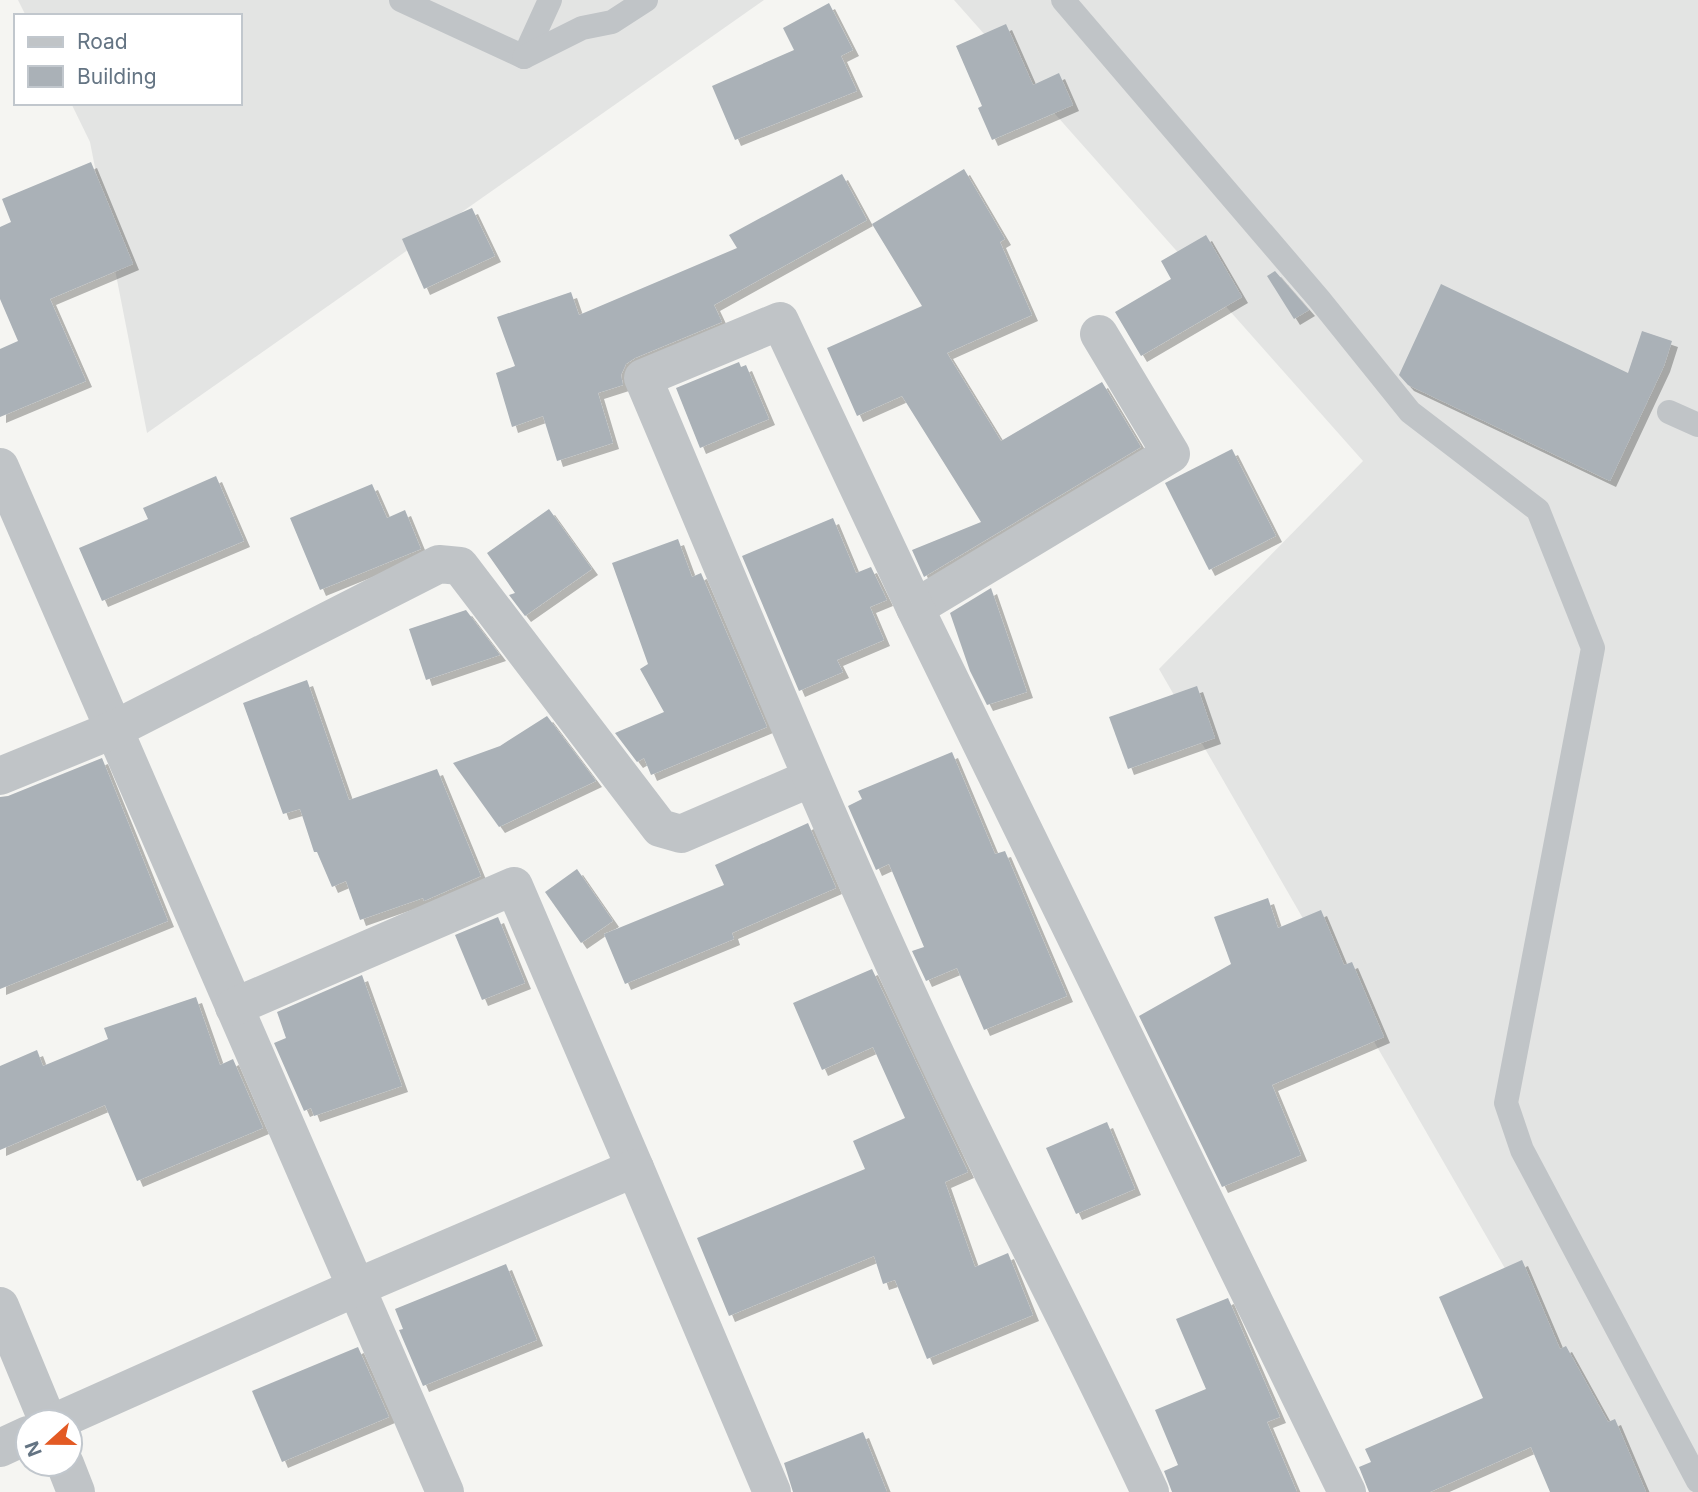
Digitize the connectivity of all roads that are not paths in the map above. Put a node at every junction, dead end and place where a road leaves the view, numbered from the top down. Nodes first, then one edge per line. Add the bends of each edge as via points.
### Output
1 (401, 0) edge
2 (550, 0) edge
3 (646, 0) edge
4 (1063, 0) edge
5 (524, 57) junction
6 (1099, 334) dead end
7 (1669, 412) dead end
8 (1698, 425) edge
9 (0, 467) edge
10 (915, 608) junction
11 (115, 729) junction
12 (0, 776) edge
13 (811, 778) junction
14 (234, 1007) junction
15 (635, 1168) junction
16 (355, 1288) junction
17 (0, 1306) edge
18 (42, 1408) edge
19 (84, 1409) edge
20 (1698, 1480) edge
21 (445, 1492) edge
22 (772, 1492) edge
23 (1150, 1492) edge
24 (1347, 1492) edge

1 - 5 lane
2 - 5 lane
3 - 5 lane via 612,22 582,28
4 - 20 lane via 1410,412 1538,510 1593,648 1506,1103 1522,1150
6 - 10 street via 1171,454
7 - 8 lane
9 - 11 street
10 - 13 street via 780,321 643,378
10 - 24 street
11 - 12 street
11 - 13 street via 439,564 460,566 660,828 681,834
11 - 14 street
13 - 23 street via 952,1089
14 - 15 street via 514,886
14 - 16 street
15 - 16 street
15 - 22 street
16 - 19 street
16 - 21 street
17 - 18 street

